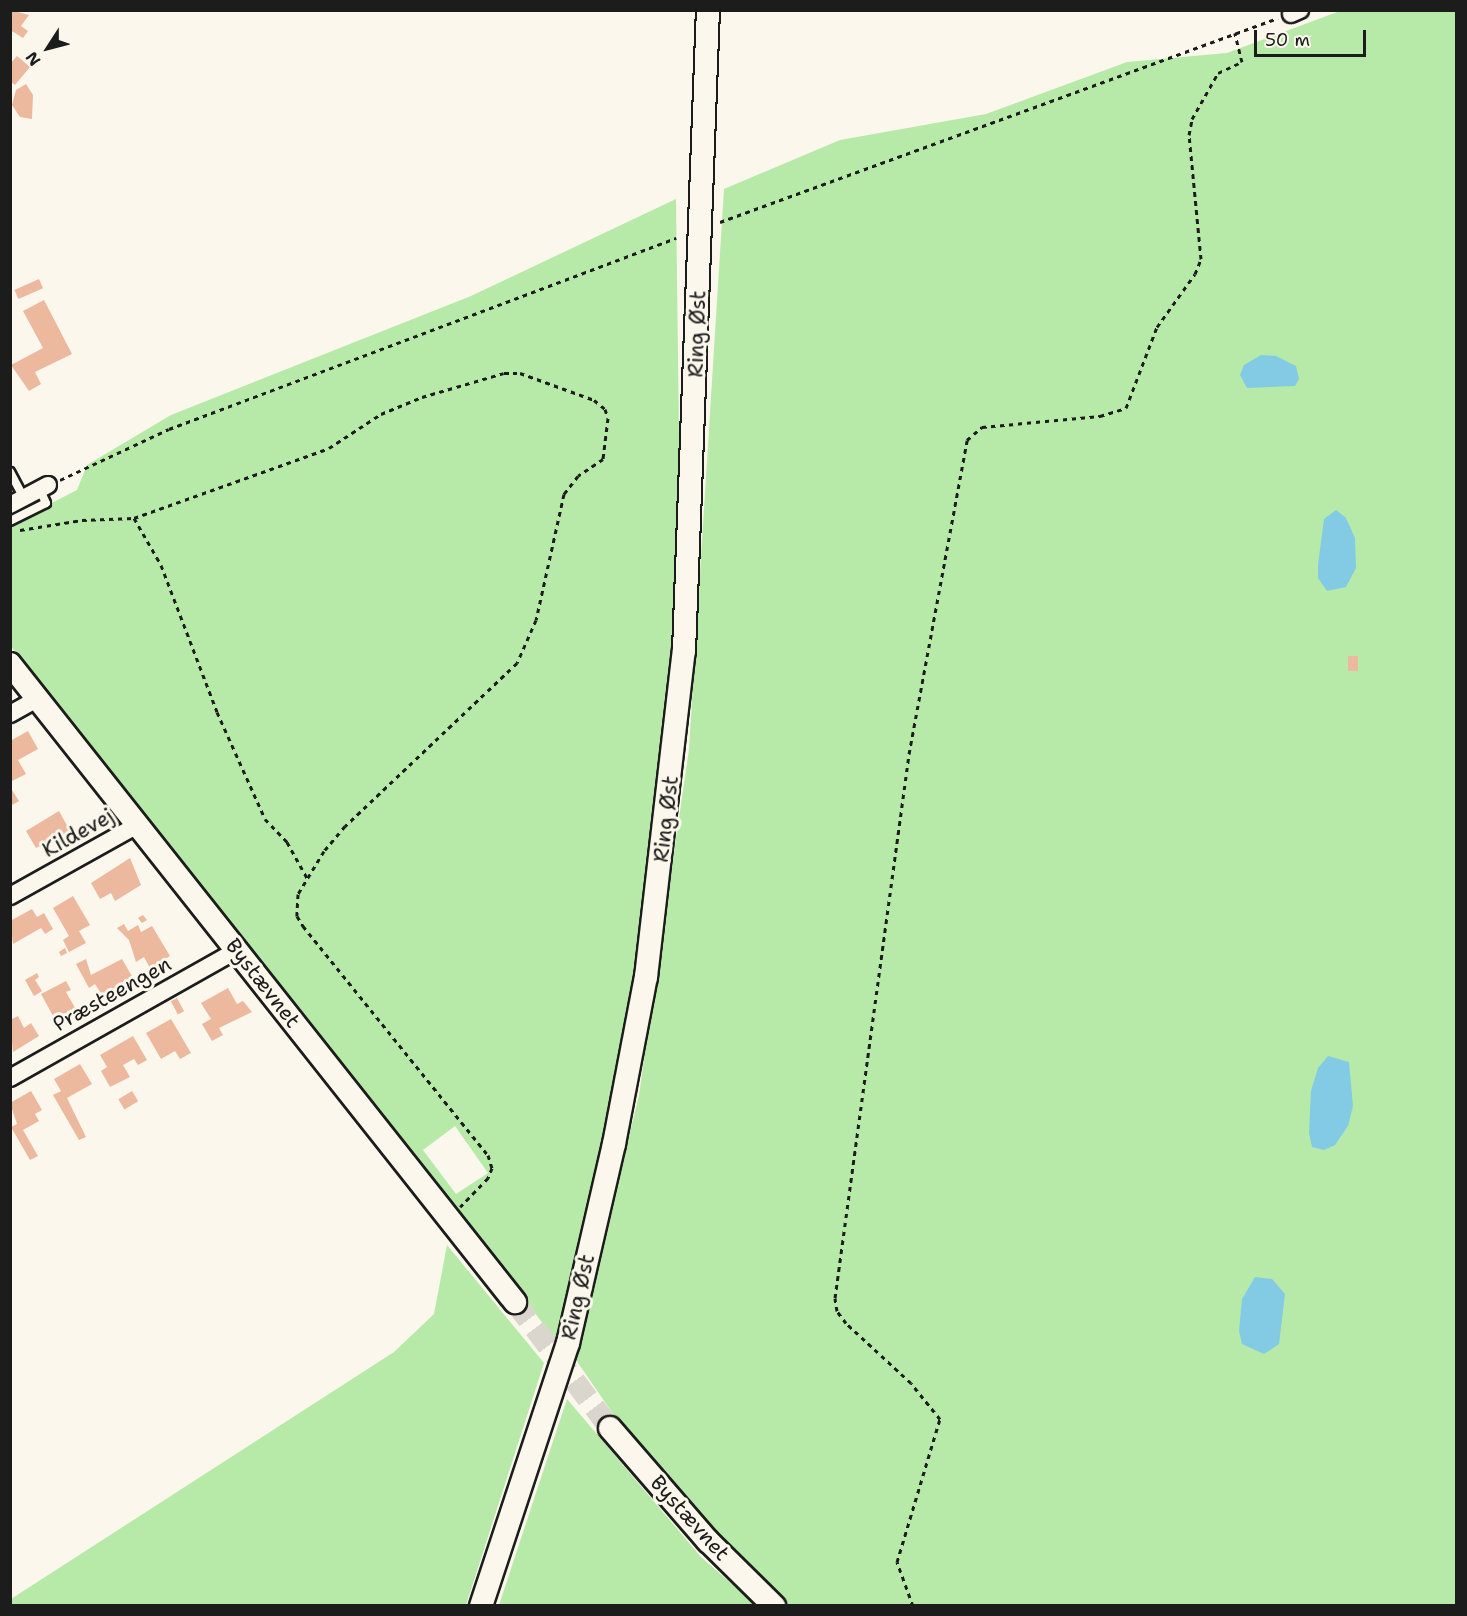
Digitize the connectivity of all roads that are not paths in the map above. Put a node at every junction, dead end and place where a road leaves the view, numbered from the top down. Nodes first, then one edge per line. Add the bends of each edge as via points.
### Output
1 (708, 10) edge
2 (10, 472) edge
3 (44, 488) joint
4 (17, 501) edge
5 (10, 521) edge
6 (10, 664) edge
7 (37, 699) junction
8 (10, 714) edge
9 (136, 826) junction
10 (10, 896) edge
11 (237, 950) junction
12 (10, 1078) edge
13 (515, 1302) tunnel mouth
14 (610, 1428) tunnel mouth
15 (481, 1605) edge
16 (774, 1605) edge

1 - 15 main road, Ring Øst via 684,651 646,977 614,1144 568,1343
2 - 4 lane
3 - 4 street
3 - 5 lane via 46,504
6 - 7 main road, Bystævnet
7 - 8 street
7 - 9 main road, Bystævnet
9 - 10 street, Kildevej
9 - 11 main road, Bystævnet
11 - 12 street, Præsteengen
11 - 13 main road, Bystævnet
14 - 16 main road, Bystævnet via 708,1541

